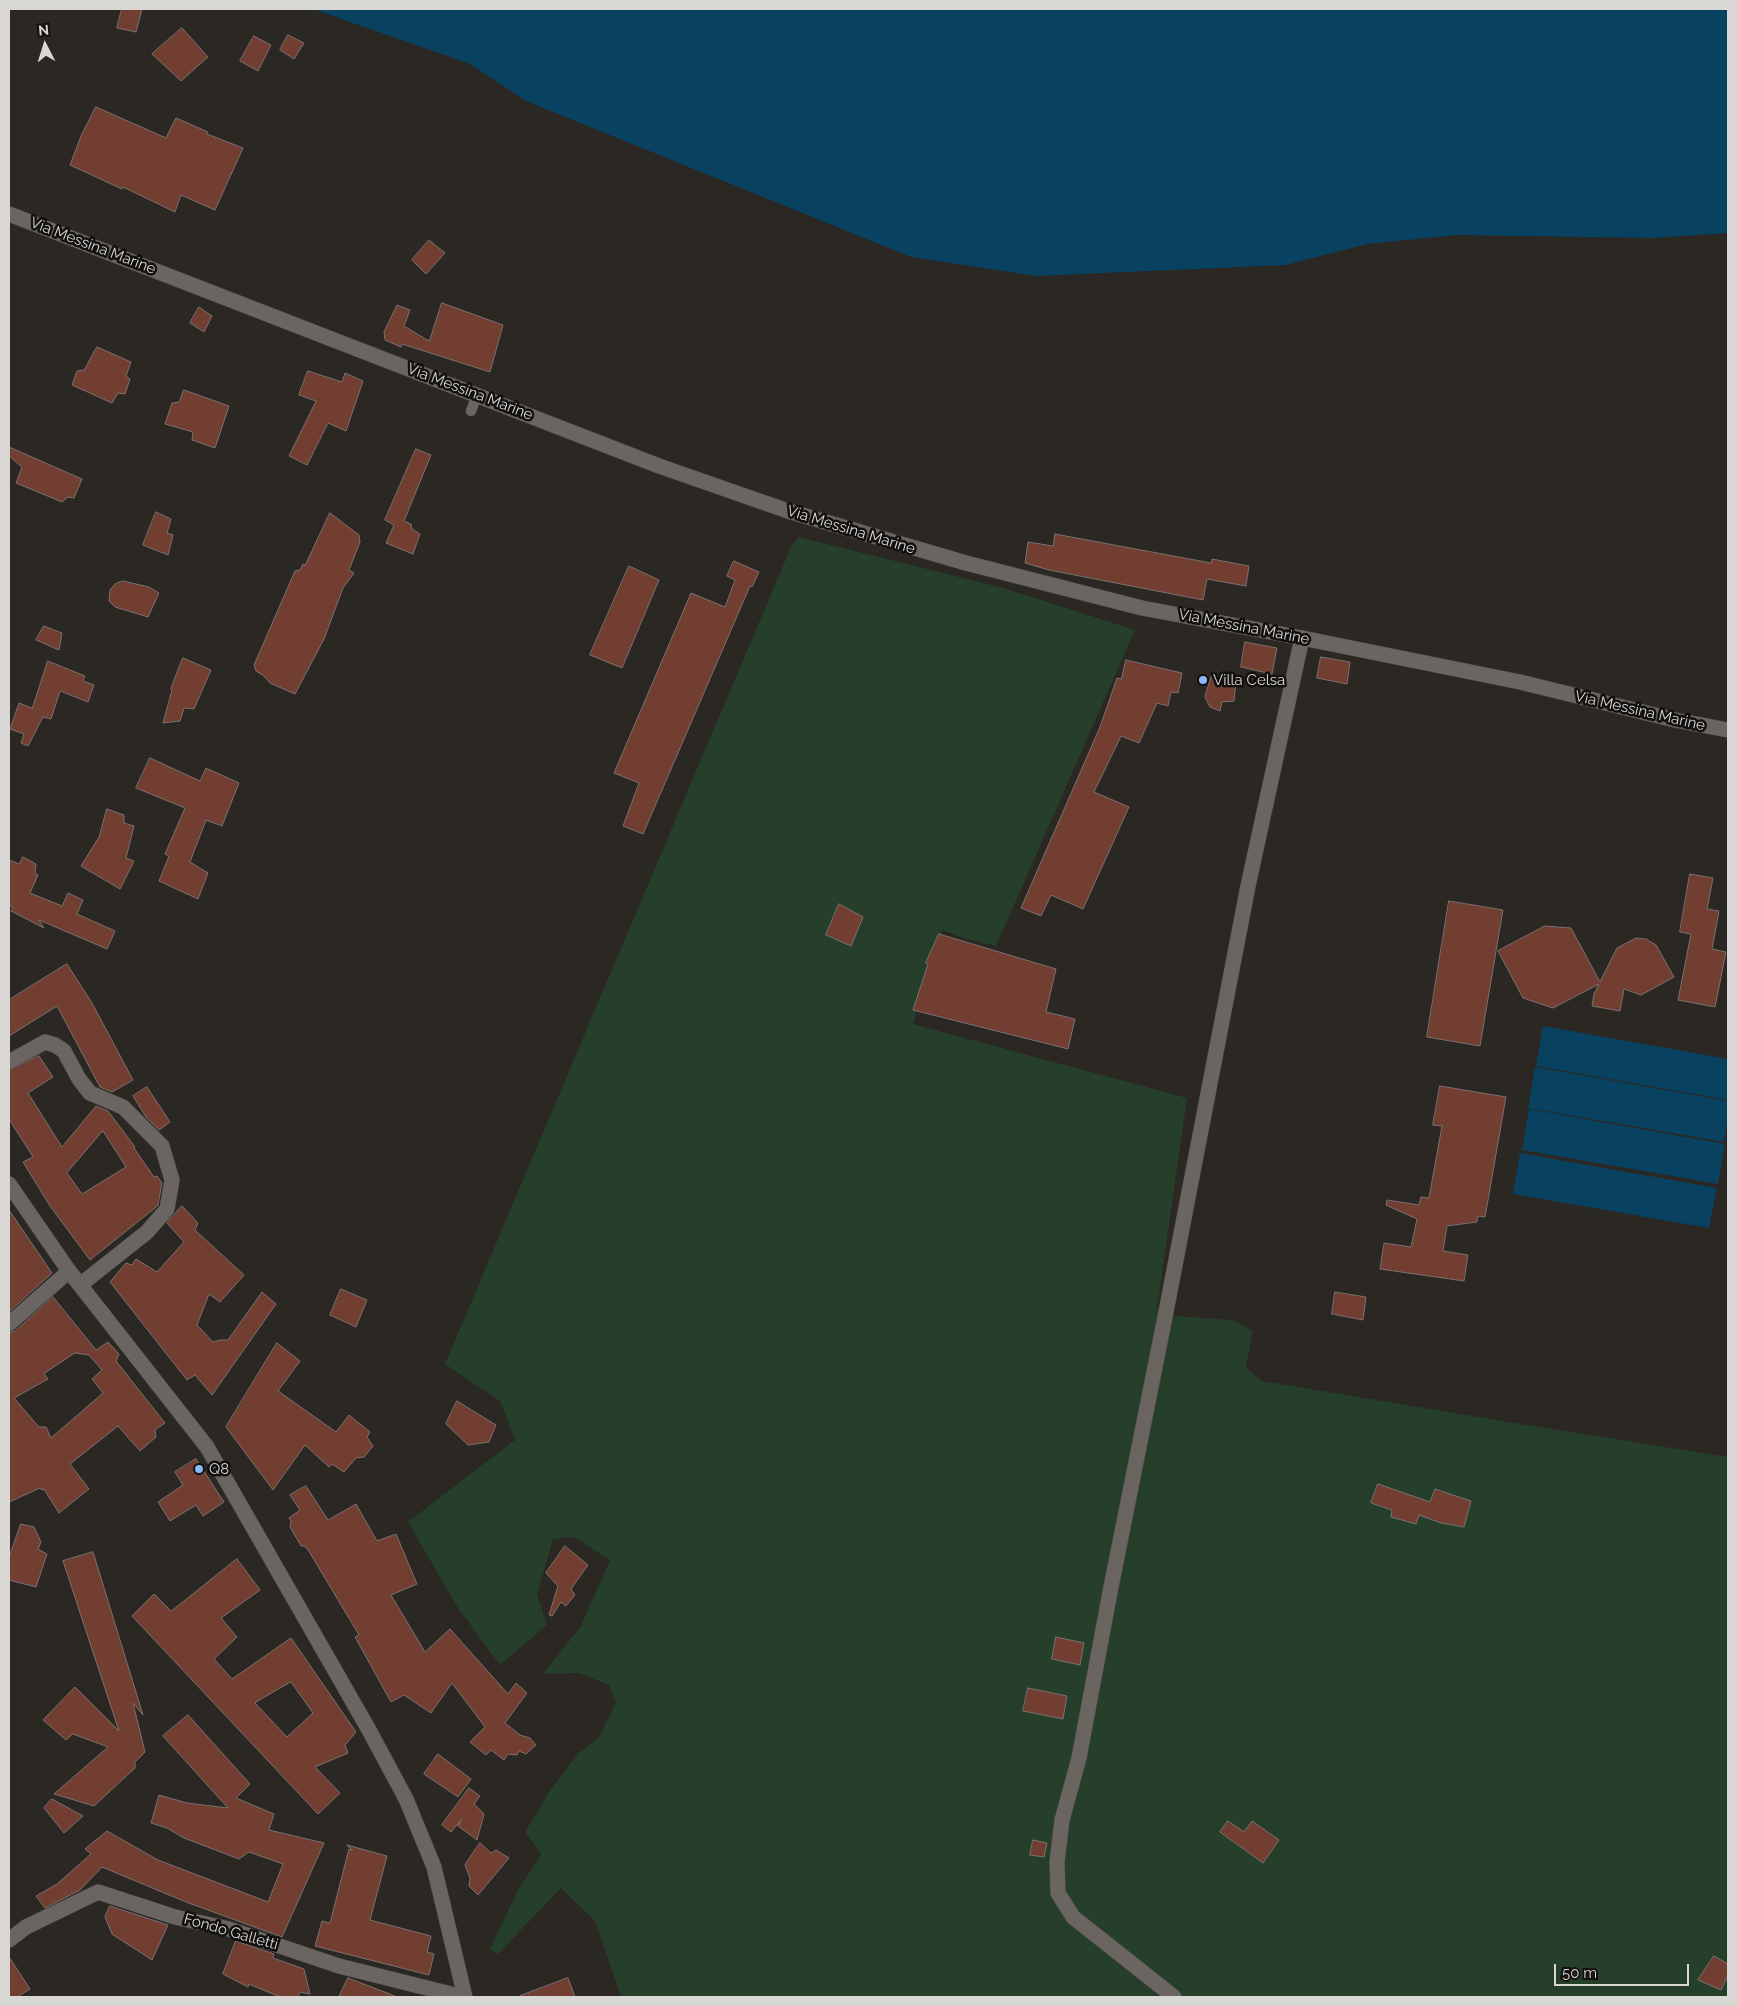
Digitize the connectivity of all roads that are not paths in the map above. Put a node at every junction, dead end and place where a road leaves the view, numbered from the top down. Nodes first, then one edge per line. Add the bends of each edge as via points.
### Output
1 (9, 214) edge
2 (477, 395) junction
3 (471, 411) dead end
4 (1302, 638) junction
5 (1728, 730) edge
6 (9, 1062) edge
7 (9, 1184) edge
8 (69, 1271) junction
9 (80, 1285) junction
10 (9, 1324) edge
11 (9, 1940) edge
12 (464, 1997) edge
13 (1174, 1997) edge

1 - 2 main road, Via Messina Marine
2 - 3 lane
2 - 4 main road, Via Messina Marine via 659,466 788,511 938,555 1142,608
4 - 5 main road, Via Messina Marine via 1520,682
4 - 13 main road via 1252,868 1079,1758 1062,1820 1057,1862 1058,1894 1074,1917
6 - 9 main road via 45,1042 55,1045 64,1052 90,1093 123,1107 162,1146 172,1180 166,1209 147,1232
7 - 8 main road
8 - 9 main road
8 - 10 main road
9 - 12 main road via 207,1447 370,1730 406,1799 434,1867
11 - 12 main road, Fondo Galletti via 26,1927 98,1892 175,1917 229,1929 339,1966

